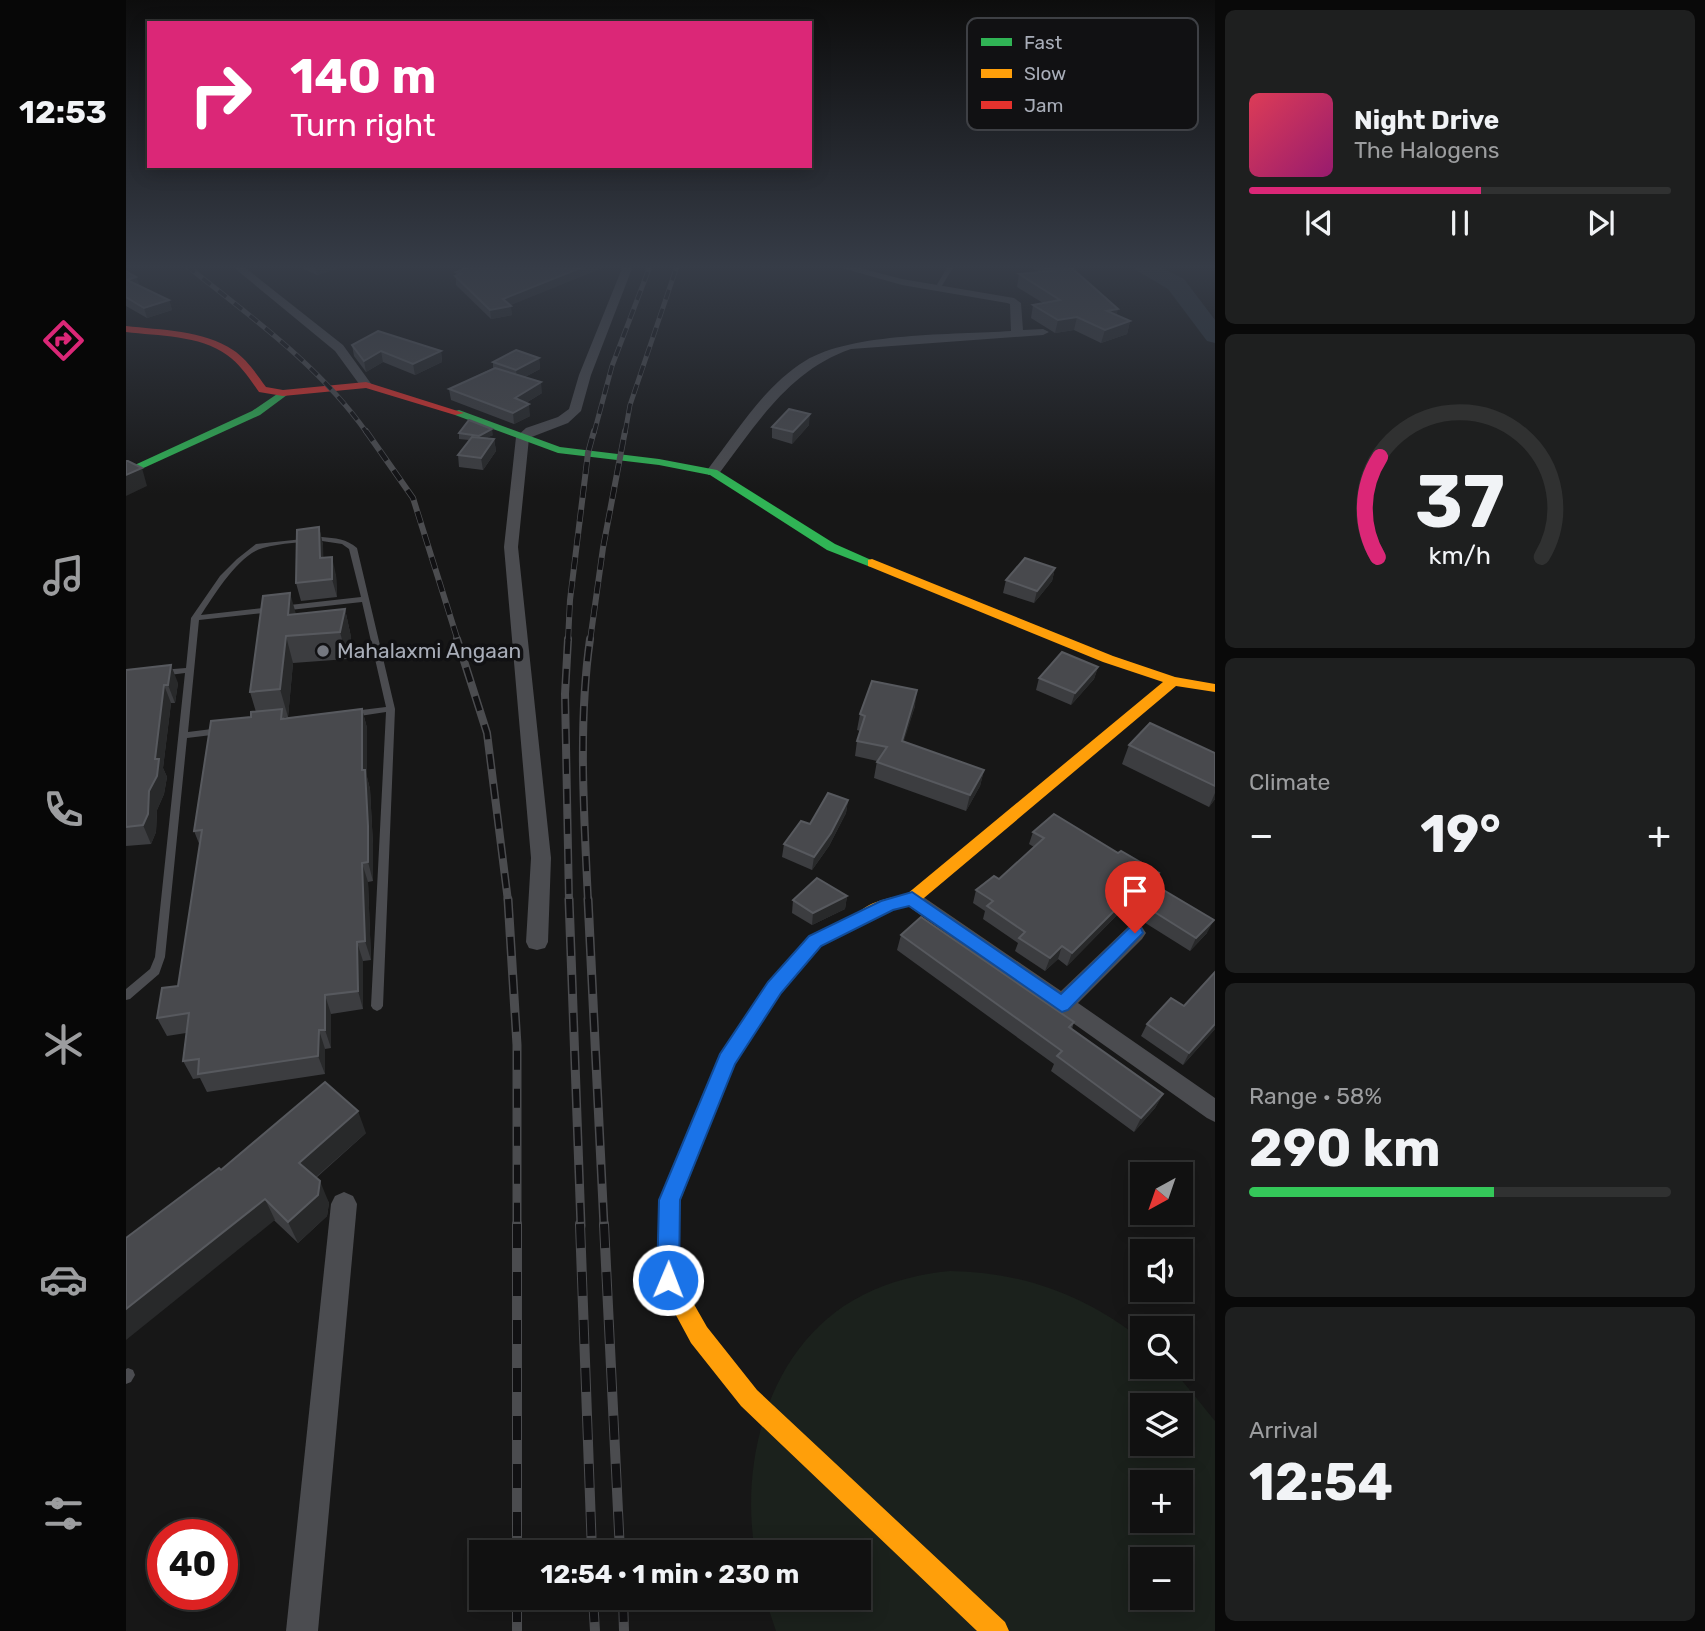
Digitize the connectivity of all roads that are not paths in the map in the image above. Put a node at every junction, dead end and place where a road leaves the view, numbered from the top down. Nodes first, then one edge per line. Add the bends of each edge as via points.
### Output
1 (197, 342) edge
2 (333, 342) edge
3 (598, 342) edge
4 (900, 342) edge
5 (366, 385) junction
6 (283, 393) junction
7 (523, 437) junction
8 (713, 472) junction
9 (126, 473) edge
10 (365, 599) junction
11 (195, 618) junction
12 (189, 670) junction
13 (151, 674) edge
14 (1172, 681) junction
15 (1215, 688) edge
16 (391, 709) junction
17 (335, 716) edge
18 (225, 730) edge
19 (183, 736) junction
20 (912, 899) junction
21 (1135, 933) dead end
22 (537, 942) dead end
23 (126, 996) edge
24 (1062, 1004) junction
25 (377, 1006) dead end
26 (1212, 1102) edge
27 (344, 1204) dead end
28 (302, 1631) edge
29 (996, 1631) edge

1 - 6 street via 224,348 263,390
2 - 5 street
3 - 7 street via 575,411
4 - 8 street via 824,353 787,381
5 - 6 street
5 - 7 street via 433,403
6 - 9 street via 256,412
7 - 8 street via 558,450
7 - 22 street via 511,547 541,858
8 - 14 street via 831,547
10 - 11 lane
10 - 11 lane via 353,548 331,538 253,550 221,578
10 - 16 lane
11 - 12 lane
12 - 13 lane
12 - 19 lane
14 - 15 street
14 - 20 street
16 - 17 lane
16 - 25 lane
18 - 19 lane
19 - 23 lane via 160,957 155,971
20 - 24 street
20 - 29 street via 887,905 815,941 774,987 727,1060 669,1200 668,1280 699,1335 749,1398
21 - 24 street
24 - 26 street
27 - 28 street

